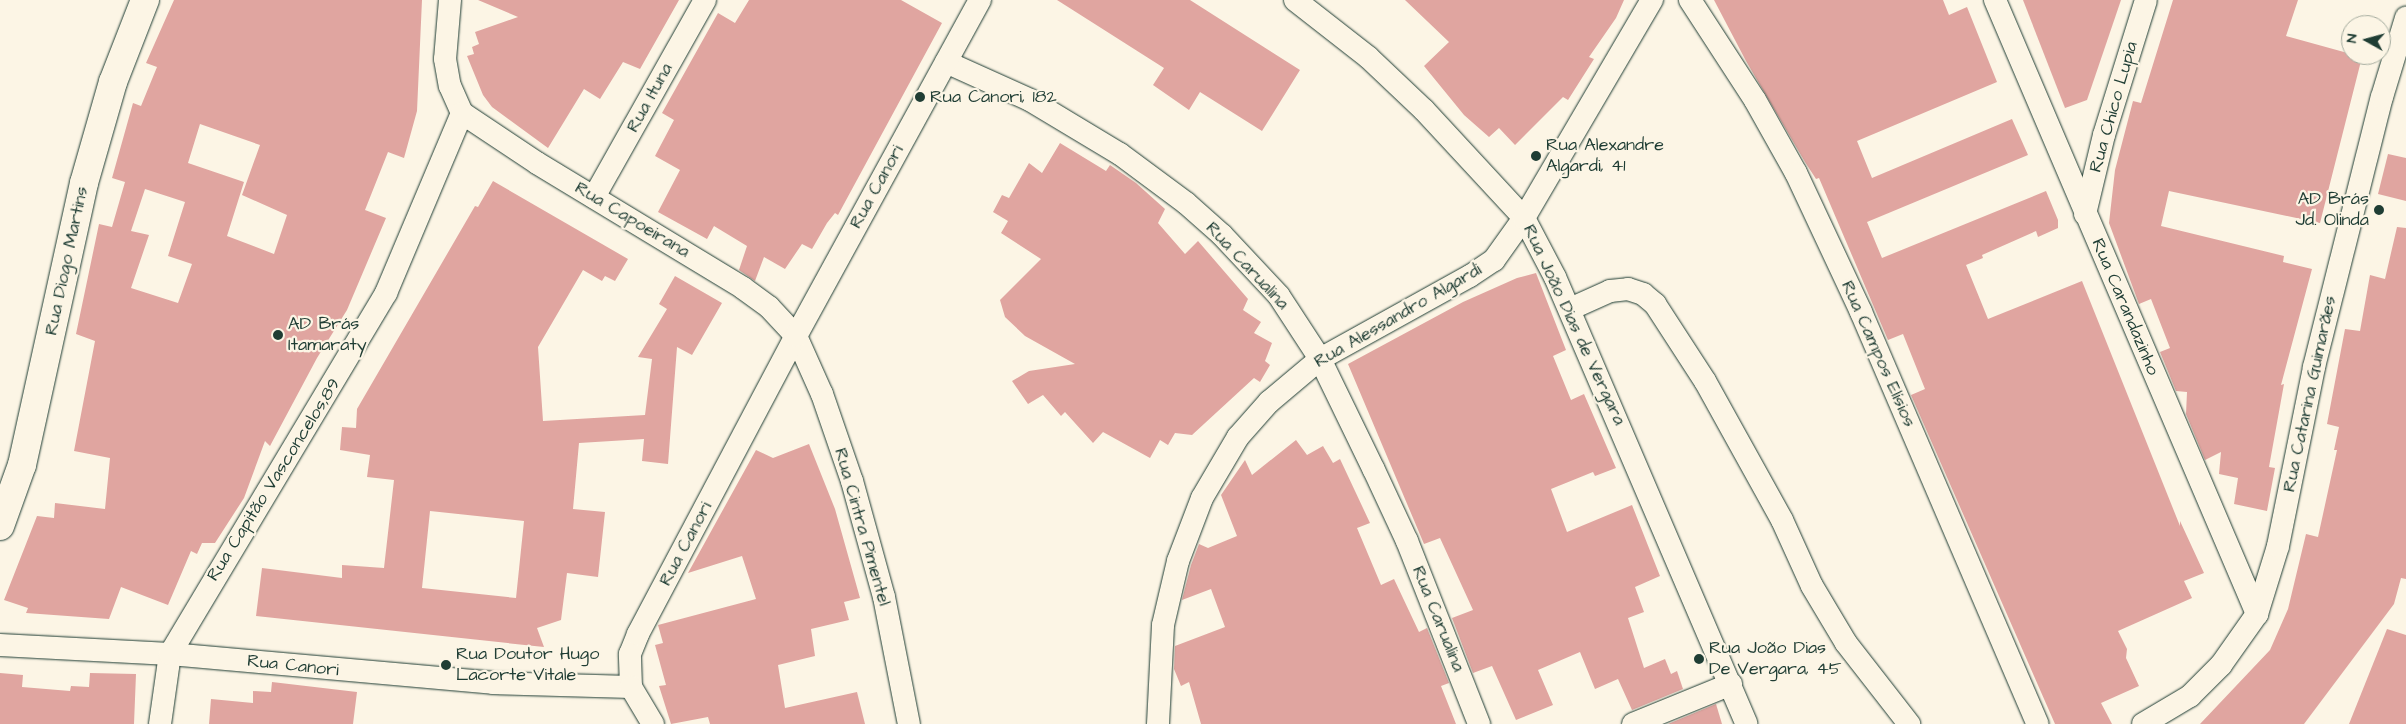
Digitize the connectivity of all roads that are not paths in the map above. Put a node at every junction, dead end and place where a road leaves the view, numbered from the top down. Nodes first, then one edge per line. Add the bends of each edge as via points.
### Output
1 (146, 0) edge
2 (450, 0) edge
3 (705, 0) edge
4 (980, 0) edge
5 (1295, 0) edge
6 (1652, 0) edge
7 (1690, 0) edge
8 (1995, 0) edge
9 (2146, 0) edge
10 (2406, 18) edge
11 (946, 62) junction
12 (462, 113) junction
13 (594, 197) junction
14 (2085, 214) junction
15 (1524, 218) junction
16 (1570, 309) junction
17 (796, 336) junction
18 (1320, 359) junction
19 (0, 526) edge
20 (2256, 614) junction
21 (0, 645) edge
22 (170, 654) junction
23 (1731, 684) junction
24 (630, 687) junction
25 (160, 724) edge
26 (653, 724) edge
27 (909, 724) edge
28 (1158, 724) edge
29 (1479, 724) edge
30 (1633, 724) edge
31 (1747, 724) edge
32 (1909, 724) edge
33 (2038, 724) edge
34 (2142, 724) edge

1 - 19 street, Rua Diogo Martins via 113,82 84,183 22,465
2 - 12 street via 445,59 450,86
3 - 13 street, Rua Ituna
4 - 11 street, Rua Canori
5 - 15 street, Rua João Dias de Vergara via 1368,58 1424,110
6 - 15 street, Rua Alessandro Algardi
7 - 33 street, Rua Campos Elísios via 1755,100 1796,173 1860,312
8 - 14 street, Rua Carandazinho
9 - 14 street, Rua Chico Lupia via 2104,135
10 - 20 street, Rua Catarina Guimarães via 2382,97 2318,348 2278,546
11 - 17 street, Rua Canori
11 - 18 street, Rua Carualina via 1070,122 1120,154 1186,204 1227,241 1279,296
12 - 13 street, Rua Capoeirana
12 - 22 street, Rua Capitão Vasconcelos,89 via 386,293
13 - 17 street, Rua Capoeirana via 744,288 769,307
14 - 20 street, Rua Carandazinho
15 - 16 street, Rua João Dias de Vergara
15 - 18 street, Rua Alessandro Algardi via 1494,260
16 - 23 street, Rua João Dias de Vergara
16 - 32 street via 1610,291 1628,289 1643,294 1655,304 1705,381 1782,520 1812,586 1846,643
17 - 24 street, Rua Canori via 638,634 630,654
17 - 27 street, Rua Cintra Pimentel via 822,394 852,482 884,597
18 - 28 street, Rua Alessandro Algardi via 1269,402 1238,437 1202,498 1178,561 1163,625
18 - 29 street, Rua Carualina via 1407,541
20 - 34 street, Rua Catarina Guimarães via 2221,666 2190,696
21 - 22 street, Rua Canori
22 - 24 street, Rua Canori via 422,678
22 - 25 street
23 - 30 street
23 - 31 street, Rua João Dias de Vergara
24 - 26 street

